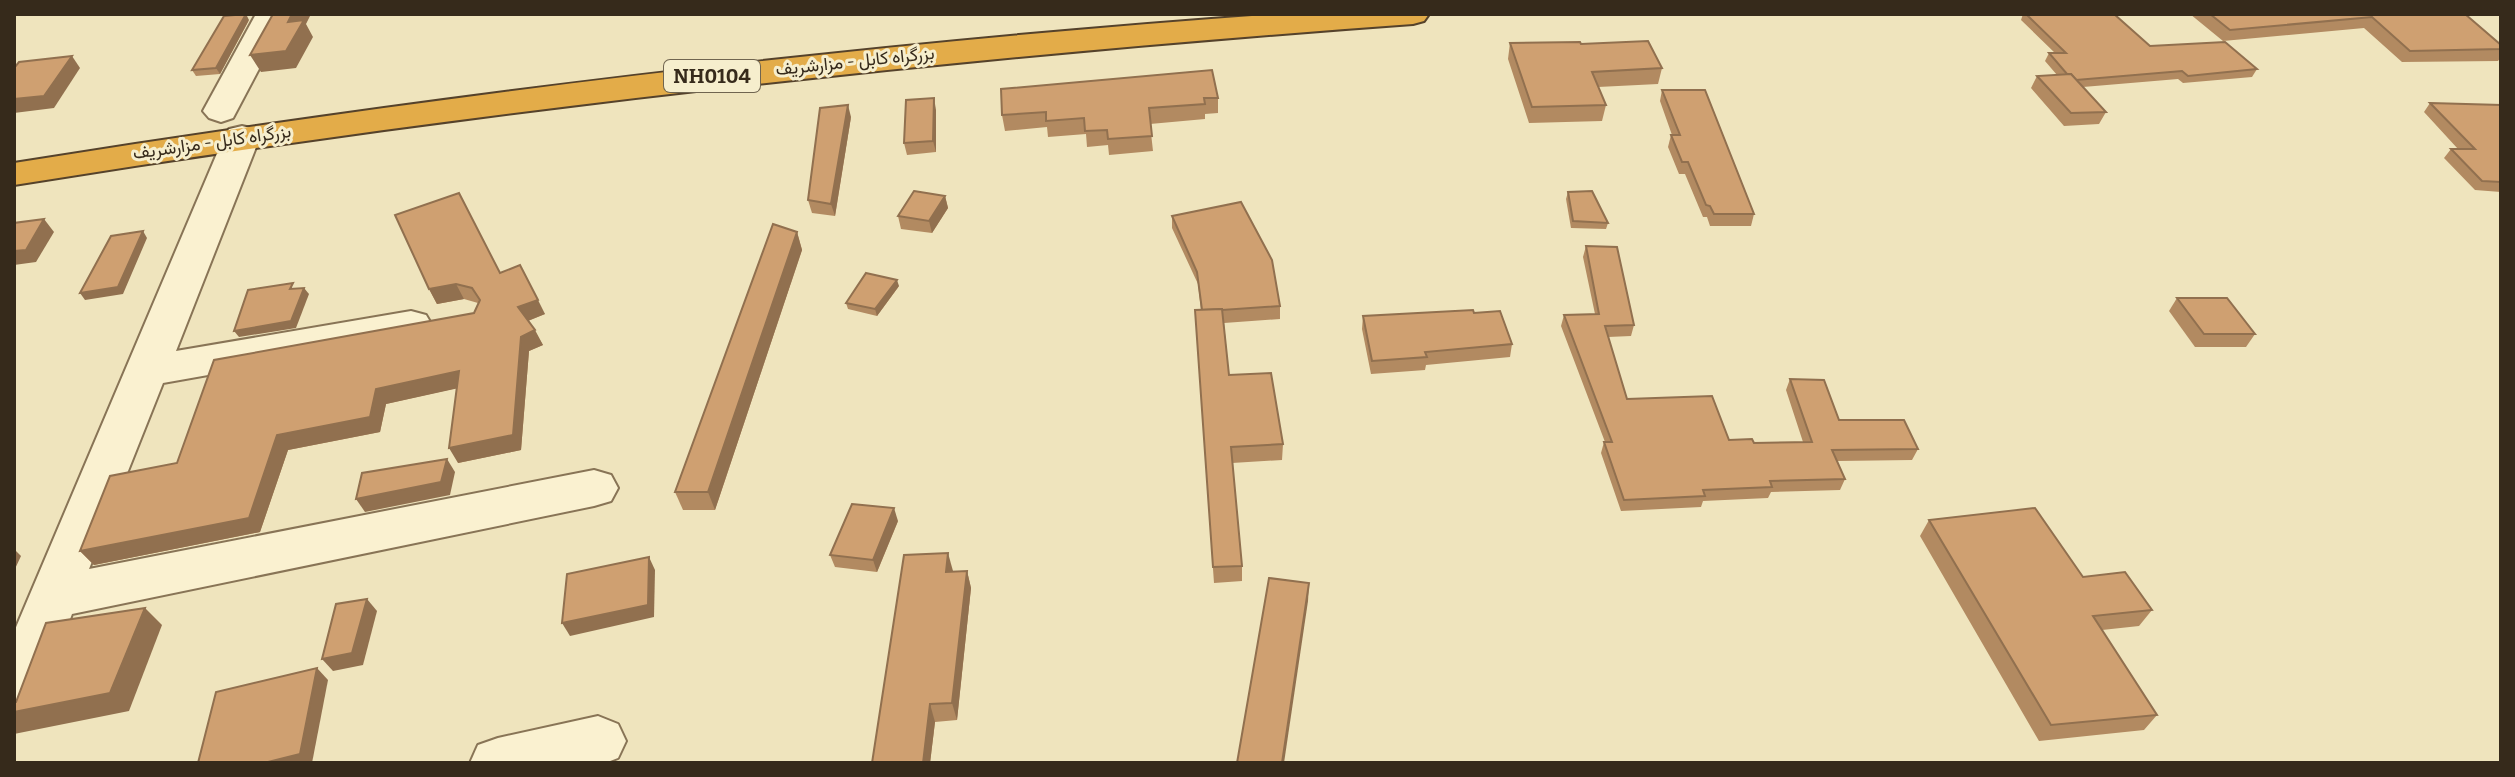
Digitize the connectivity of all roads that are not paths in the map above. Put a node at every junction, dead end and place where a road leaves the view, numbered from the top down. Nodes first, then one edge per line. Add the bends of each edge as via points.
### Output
1 (272, 14) edge
2 (1128, 14) edge
3 (1413, 14) edge
4 (1050, 32) junction
5 (174, 118) junction
6 (231, 124) junction
7 (14, 144) edge
8 (158, 150) junction
9 (14, 174) edge
10 (449, 319) edge
11 (145, 371) junction
12 (594, 488) dead end
13 (53, 597) junction
14 (14, 701) edge
15 (598, 741) dead end
16 (498, 763) edge

1 - 6 street
2 - 4 highway, بزرگراه کابل - مزارشریف / NH0104
3 - 4 highway, بزرگراه کابل - مزارشریف / NH0104
4 - 6 highway, بزرگراه کابل - مزارشریف / NH0104 via 812,64
5 - 6 highway, بزرگراه کابل - مزارشریف / NH0104
5 - 7 highway, بزرگراه کابل - مزارشریف / NH0104
5 - 8 highway
6 - 8 highway, بزرگراه کابل - مزارشریف / NH0104
6 - 11 street
8 - 9 highway, بزرگراه کابل - مزارشریف / NH0104
10 - 11 street
11 - 13 street
12 - 13 street
13 - 14 street
15 - 16 street

